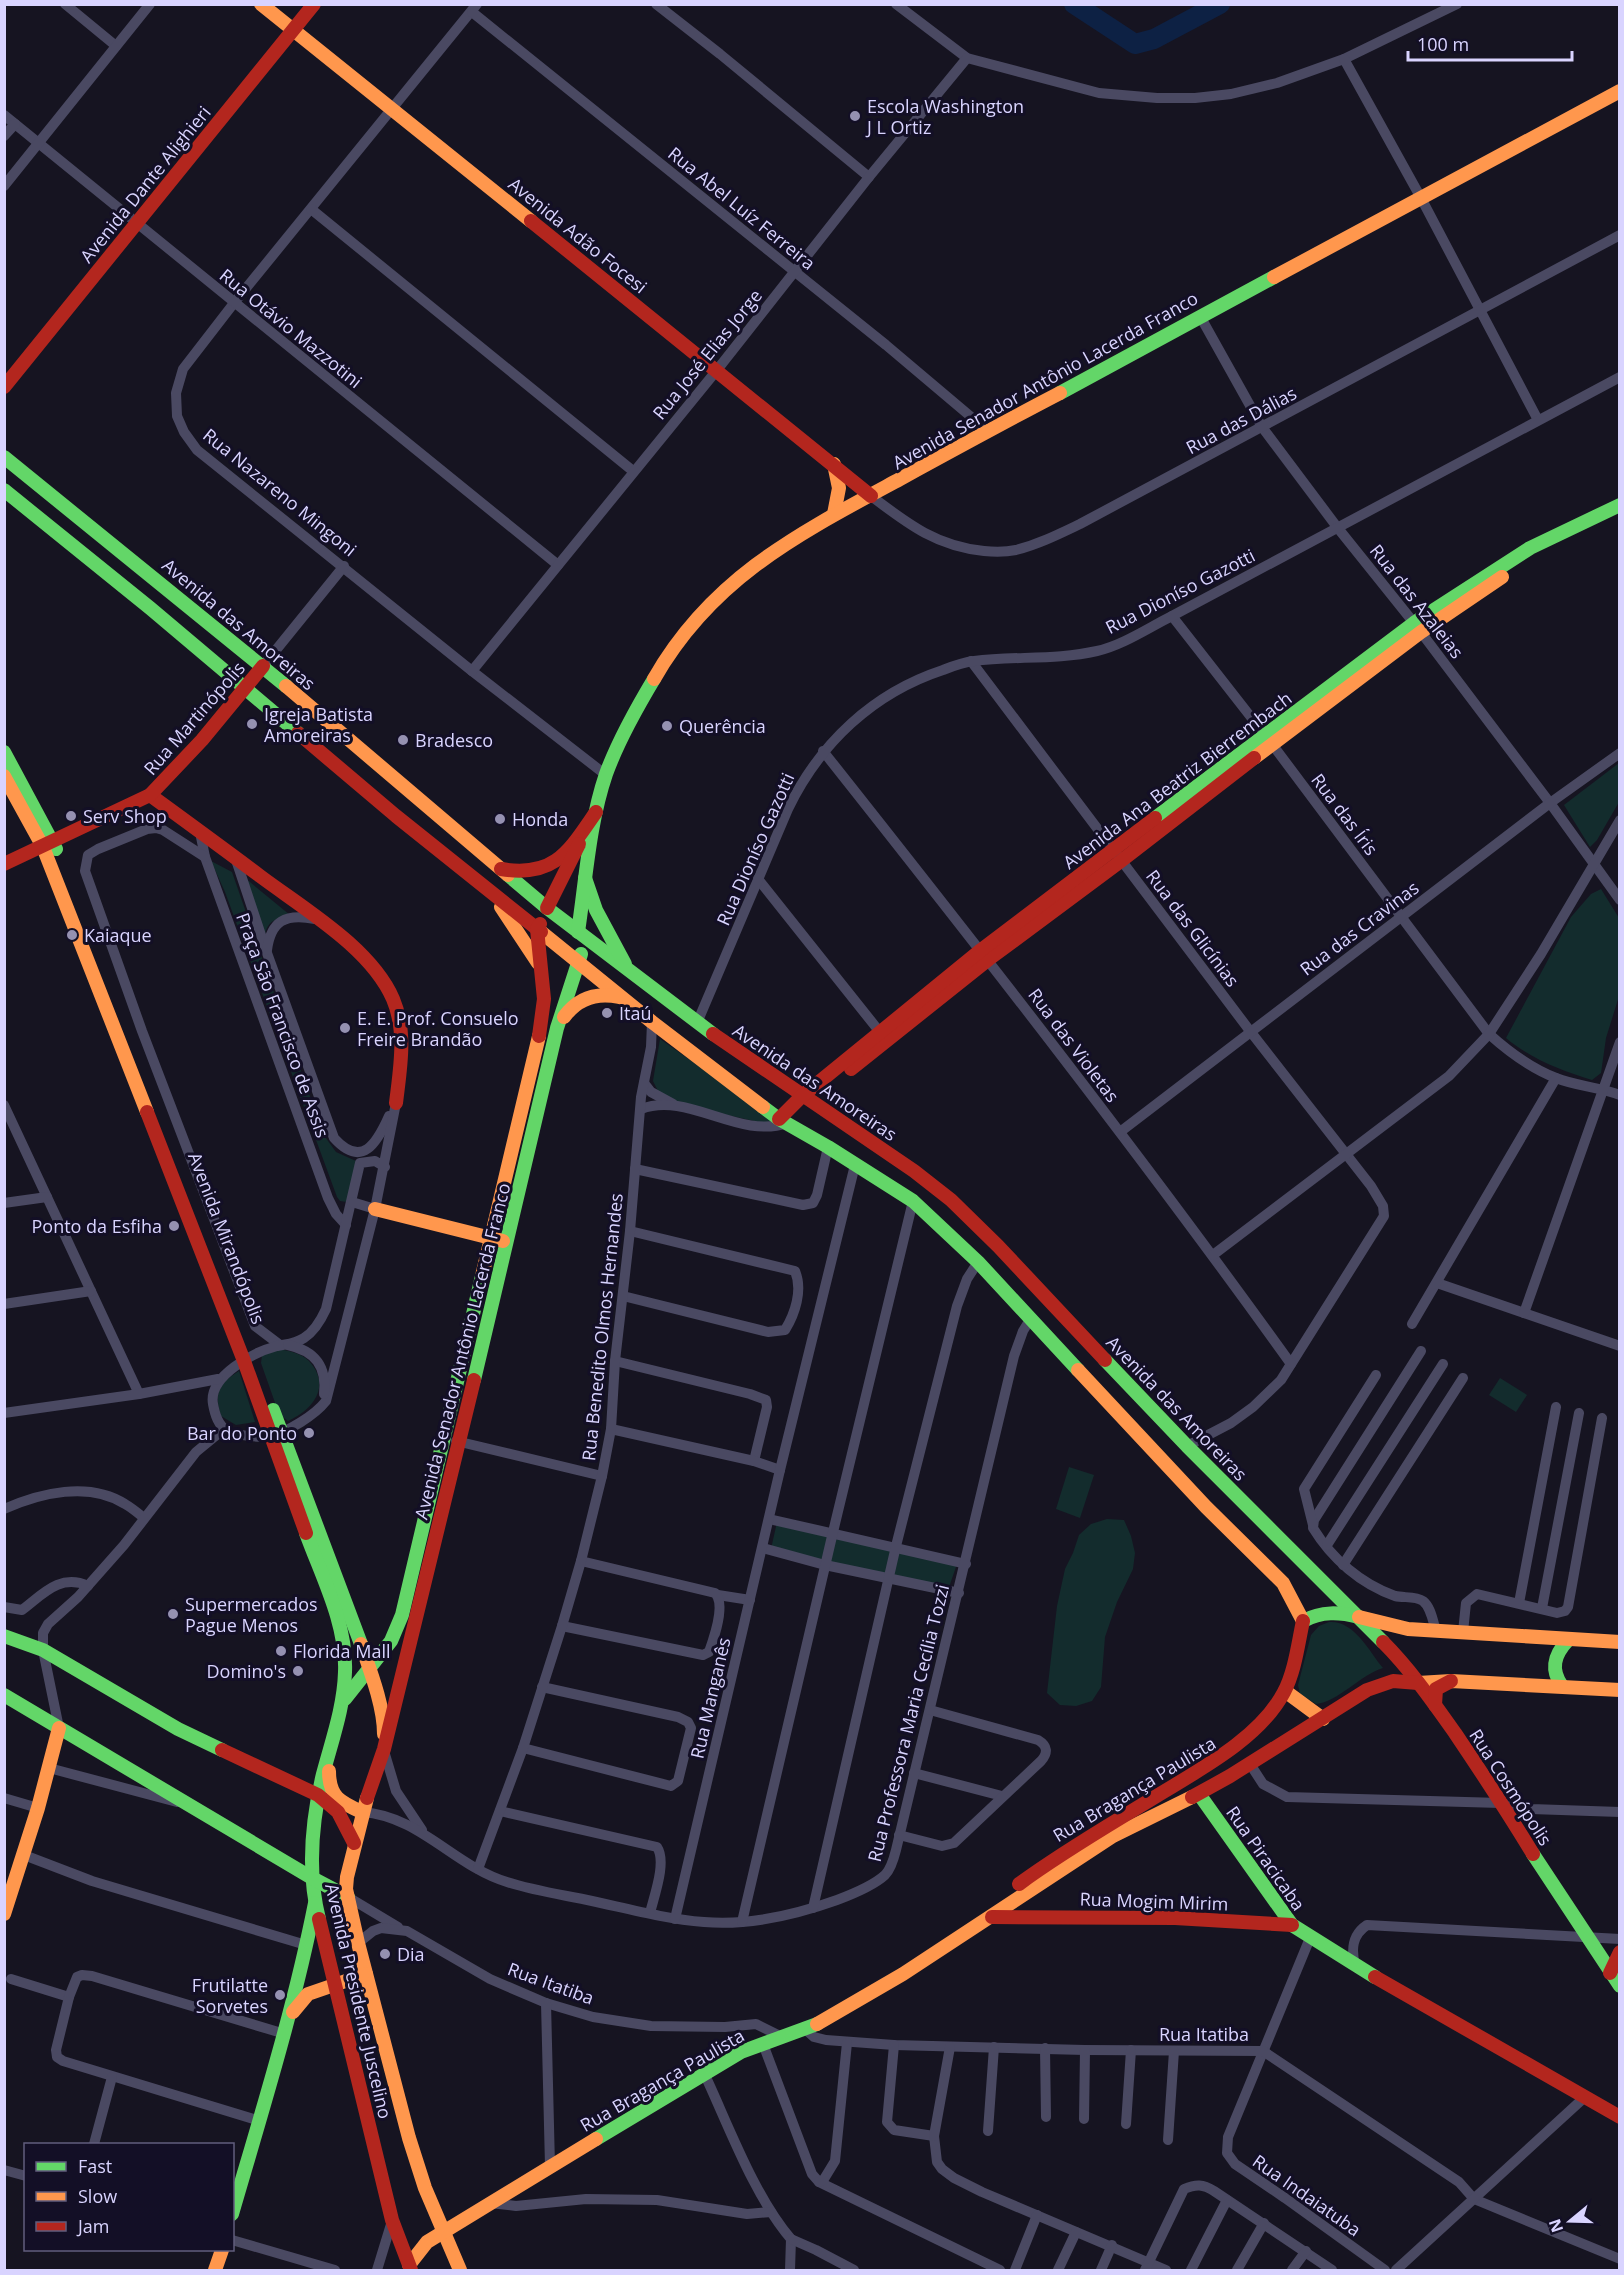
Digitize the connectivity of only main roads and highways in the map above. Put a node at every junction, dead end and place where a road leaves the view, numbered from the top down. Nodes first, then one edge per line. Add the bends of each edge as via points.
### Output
1 (261, 4) edge
2 (314, 4) edge
3 (292, 31) junction
4 (1620, 92) edge
5 (4, 387) edge
6 (4, 457) edge
7 (834, 464) junction
8 (4, 490) edge
9 (871, 496) junction
10 (1620, 505) edge
11 (1620, 513) edge
12 (834, 514) junction
13 (1417, 628) junction
14 (263, 666) junction
15 (245, 690) junction
16 (4, 752) edge
17 (4, 777) edge
18 (150, 795) junction
19 (597, 812) junction
20 (49, 845) junction
21 (4, 864) edge
22 (501, 869) junction
23 (585, 879) junction
24 (488, 890) junction
25 (547, 908) junction
26 (537, 929) junction
27 (578, 932) junction
28 (580, 964) junction
29 (540, 966) junction
30 (629, 970) junction
31 (622, 998) junction
32 (557, 1028) junction
33 (806, 1099) junction
34 (396, 1102) road end
35 (783, 1121) junction
36 (375, 1209) road end
37 (491, 1238) junction
38 (508, 1242) junction
39 (275, 1434) junction
40 (1359, 1617) junction
41 (1303, 1621) junction
42 (4, 1636) edge
43 (1568, 1640) junction
44 (360, 1641) junction
45 (391, 1641) junction
46 (1620, 1642) edge
47 (369, 1666) junction
48 (1451, 1681) junction
49 (1418, 1683) junction
50 (1562, 1686) junction
51 (352, 1689) junction
52 (1620, 1690) edge
53 (1285, 1691) junction
54 (4, 1695) edge
55 (343, 1702) junction
56 (1435, 1705) junction
57 (1323, 1719) junction
58 (384, 1724) junction
59 (59, 1728) junction
60 (384, 1749) junction
61 (330, 1752) junction
62 (1199, 1794) junction
63 (318, 1795) junction
64 (368, 1795) junction
65 (344, 1804) junction
66 (362, 1812) junction
67 (353, 1848) junction
68 (1045, 1865) junction
69 (312, 1878) junction
70 (1035, 1886) junction
71 (348, 1897) junction
72 (315, 1903) junction
73 (4, 1914) edge
74 (1049, 1916) junction
75 (992, 1917) junction
76 (1292, 1925) junction
77 (305, 1952) junction
78 (1620, 1952) edge
79 (936, 1953) junction
80 (1610, 1972) junction
81 (366, 1974) junction
82 (333, 1986) junction
83 (1620, 1986) edge
84 (289, 2019) junction
85 (1618, 2115) edge
86 (234, 2207) edge
87 (442, 2232) junction
88 (222, 2251) edge
89 (410, 2268) edge
90 (215, 2271) edge
91 (460, 2271) edge

1 - 3 main road, Avenida Adão Focesi
2 - 3 main road, Avenida Dante Alighieri
3 - 5 main road, Avenida Dante Alighieri
3 - 7 main road, Avenida Adão Focesi
4 - 9 main road, Avenida Senador Antônio Lacerda Franco
6 - 14 main road, Avenida das Amoreiras
7 - 9 main road, Avenida Adão Focesi
7 - 12 main road via 839,488
8 - 15 main road
9 - 12 main road, Avenida Senador Antônio Lacerda Franco
10 - 13 main road, Avenida Ana Beatriz Bierrembach via 1530,548
11 - 13 main road, Avenida Ana Beatriz Bierrembach via 1586,528
12 - 19 main road, Avenida Senador Antônio Lacerda Franco via 736,579 682,635 651,680 606,775
13 - 33 main road, Avenida Ana Beatriz Bierrembach via 985,955
14 - 15 main road, Rua Martinópolis
14 - 22 main road, Avenida das Amoreiras
15 - 18 main road, Rua Martinópolis
15 - 24 main road
16 - 20 main road, Avenida Mirandópolis
17 - 20 main road, Avenida Mirandópolis
18 - 20 main road, Rua Martinópolis
18 - 34 main road via 319,920 377,974 393,1001 402,1034
19 - 22 main road via 561,858 525,872
19 - 23 main road, Avenida Senador Antônio Lacerda Franco
19 - 25 main road, Avenida Senador Antônio Lacerda Franco
20 - 21 main road, Rua Martinópolis
20 - 39 main road, Avenida Mirandópolis
22 - 25 main road, Avenida das Amoreiras
23 - 27 main road, Avenida Senador Antônio Lacerda Franco
23 - 30 main road via 596,910
24 - 26 main road
24 - 29 main road
25 - 26 main road, Avenida Senador Antônio Lacerda Franco
25 - 27 main road, Avenida das Amoreiras
26 - 28 main road
26 - 29 main road, Avenida Senador Antônio Lacerda Franco
27 - 28 main road, Avenida Senador Antônio Lacerda Franco
27 - 30 main road, Avenida das Amoreiras
28 - 31 main road
28 - 32 main road, Avenida Senador Antônio Lacerda Franco
29 - 37 main road, Avenida Senador Antônio Lacerda Franco via 542,1022
30 - 33 main road, Avenida das Amoreiras
31 - 32 main road via 602,994 577,1001
31 - 35 main road
32 - 38 main road, Avenida Senador Antônio Lacerda Franco
33 - 35 main road, Avenida Ana Beatriz Bierrembach
33 - 40 main road, Avenida das Amoreiras via 951,1200 1186,1446
35 - 41 main road via 913,1201 978,1263 1206,1507 1283,1583
36 - 37 main road
37 - 38 main road
37 - 45 main road, Avenida Senador Antônio Lacerda Franco via 402,1616
38 - 60 main road, Avenida Senador Antônio Lacerda Franco
39 - 44 main road, Avenida Mirandópolis
39 - 55 main road, Avenida Mirandópolis via 340,1625 347,1671
40 - 41 main road via 1324,1612
40 - 43 main road via 1408,1629
40 - 49 main road, Rua Cosmópolis
41 - 53 main road, Rua Bragança Paulista
42 - 63 main road via 43,1650 177,1730
43 - 46 main road
43 - 50 main road via 1554,1658 1553,1668
44 - 45 main road
44 - 47 main road, Avenida Mirandópolis
45 - 47 main road, Avenida Senador Antônio Lacerda Franco
47 - 51 main road, Avenida Senador Antônio Lacerda Franco
47 - 58 main road, Avenida Mirandópolis
48 - 49 main road
48 - 50 main road
48 - 56 main road via 1436,1689
49 - 56 main road, Rua Cosmópolis
49 - 57 main road via 1402,1681 1376,1686
50 - 52 main road
51 - 55 main road, Avenida Senador Antônio Lacerda Franco
51 - 58 main road via 365,1689
53 - 57 main road
53 - 68 main road, Rua Bragança Paulista via 1270,1713 1231,1750
54 - 59 main road
55 - 61 main road, Avenida Presidente Juscelino
56 - 80 main road, Rua Cosmópolis
57 - 62 main road
58 - 60 main road, Avenida Mirandópolis
59 - 69 main road
59 - 73 main road
60 - 64 main road, Avenida Presidente Juscelino
61 - 63 main road, Avenida Presidente Juscelino
61 - 65 main road via 330,1789
62 - 70 main road, Rua Bragança Paulista via 1113,1836
62 - 76 main road, Rua Piracicaba
63 - 67 main road via 338,1812
63 - 69 main road, Avenida Presidente Juscelino
64 - 65 main road
64 - 66 main road, Avenida Presidente Juscelino
65 - 66 main road
66 - 67 main road, Avenida Presidente Juscelino
67 - 71 main road, Avenida Presidente Juscelino via 347,1877
68 - 70 main road
68 - 79 main road, Rua Bragança Paulista via 984,1910
69 - 71 main road
69 - 72 main road, Avenida Presidente Juscelino
70 - 74 main road via 1037,1903
70 - 75 main road, Rua Bragança Paulista
71 - 81 main road, Avenida Presidente Juscelino
72 - 77 main road
72 - 82 main road, Avenida Presidente Juscelino
74 - 75 main road, Rua Mogim Mirim
74 - 76 main road, Rua Mogim Mirim
75 - 79 main road, Rua Bragança Paulista
76 - 85 main road, Rua Piracicaba
77 - 82 main road via 308,1982 312,1986
77 - 84 main road
78 - 80 main road
79 - 87 main road, Rua Bragança Paulista via 819,2023 741,2052
80 - 83 main road, Rua Cosmópolis
81 - 82 main road
81 - 87 main road, Avenida Presidente Juscelino via 409,2139
82 - 84 main road via 303,1998
82 - 89 main road, Avenida Presidente Juscelino via 392,2220
84 - 86 main road
87 - 89 main road, Rua Bragança Paulista via 427,2242
87 - 91 main road, Avenida Presidente Juscelino
88 - 90 main road

